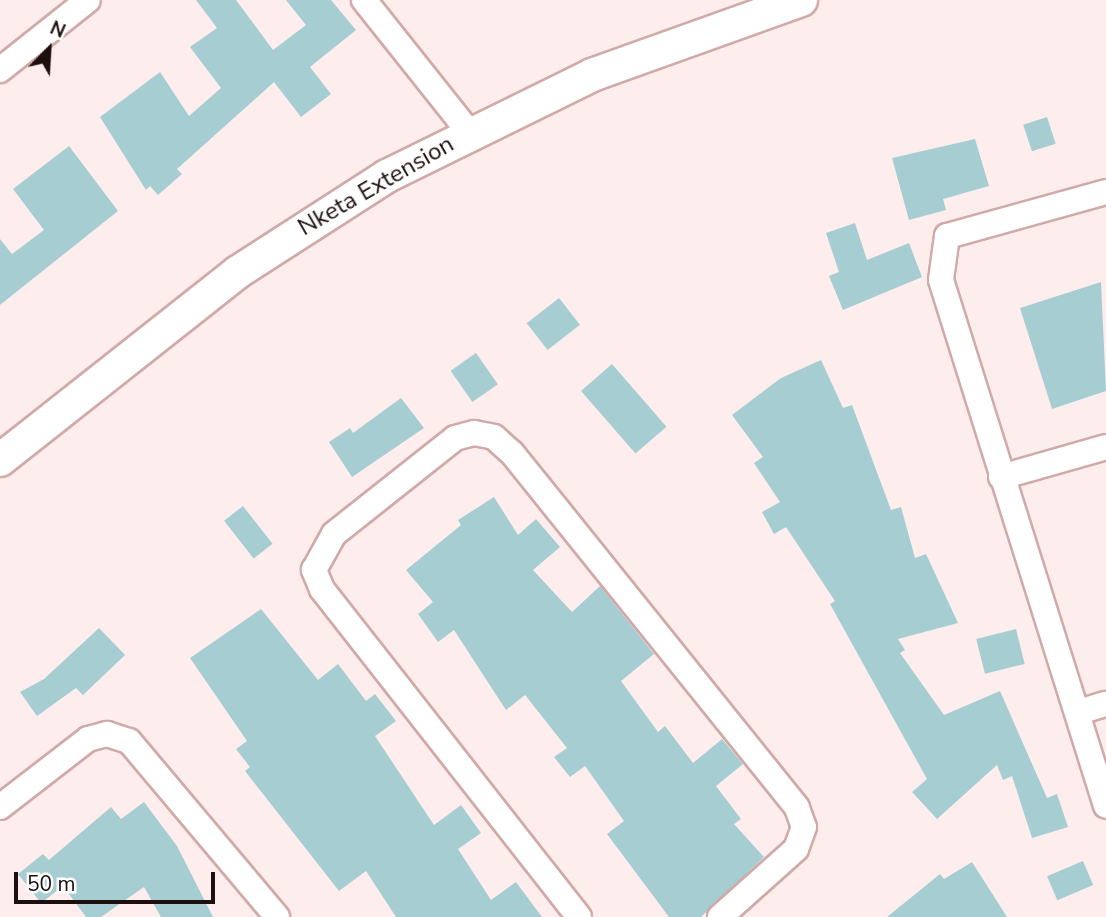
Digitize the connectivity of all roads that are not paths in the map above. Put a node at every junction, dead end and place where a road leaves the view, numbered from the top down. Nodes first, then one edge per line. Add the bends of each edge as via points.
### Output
1 (88, 0) edge
2 (364, 0) edge
3 (801, 0) edge
4 (0, 70) edge
5 (469, 132) junction
6 (1106, 192) edge
7 (1106, 447) edge
8 (0, 460) edge
9 (1000, 477) junction
10 (1106, 704) edge
11 (1079, 712) junction
12 (1106, 806) edge
13 (0, 807) edge
14 (277, 917) edge
15 (579, 917) edge
16 (720, 917) edge

1 - 4 street
2 - 5 street
3 - 5 street, Nketa Extension via 703,31
5 - 8 street, Nketa Extension via 238,272
6 - 9 street via 947,236 941,280
7 - 9 street
9 - 11 street
10 - 11 street
11 - 12 street
13 - 14 street via 88,739 107,734 130,741
15 - 16 street via 322,589 314,570 334,534 455,438 474,432 494,437 512,453 797,808 804,827 796,849

